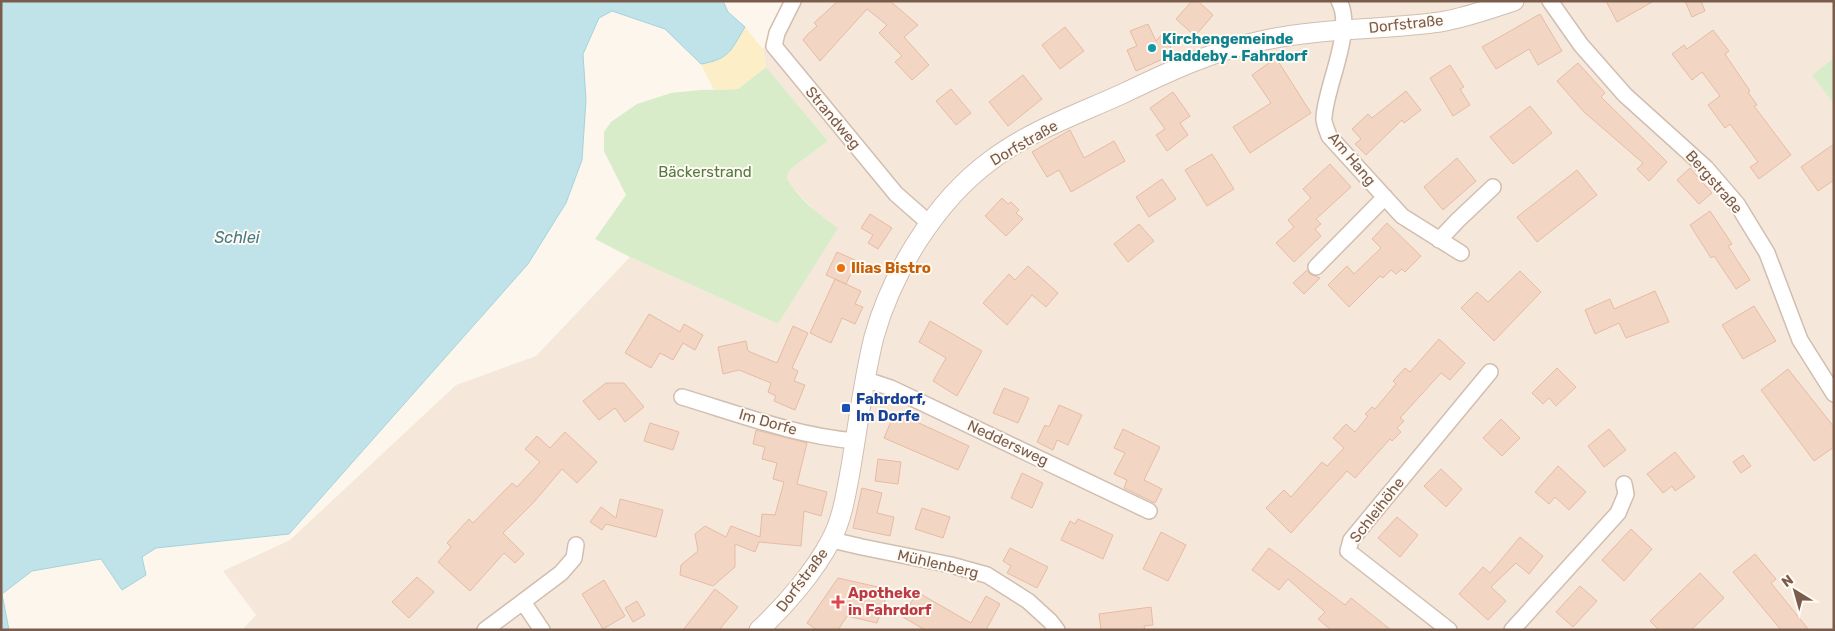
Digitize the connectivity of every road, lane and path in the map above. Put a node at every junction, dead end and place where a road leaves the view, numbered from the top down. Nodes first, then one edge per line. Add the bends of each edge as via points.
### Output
1 (793, 1) edge
2 (1339, 1) edge
3 (1514, 1) edge
4 (1550, 1) edge
5 (1344, 30) junction
6 (1493, 187) dead end
7 (1385, 197) junction
8 (929, 223) junction
9 (1439, 240) junction
10 (1461, 253) dead end
11 (1316, 267) dead end
12 (1490, 372) dead end
13 (864, 380) junction
14 (1834, 394) edge
15 (682, 397) dead end
16 (856, 441) junction
17 (1624, 484) dead end
18 (1149, 511) dead end
19 (832, 540) junction
20 (576, 545) dead end
21 (523, 602) junction
22 (485, 630) edge
23 (542, 630) edge
24 (759, 630) edge
25 (1057, 630) edge
26 (1449, 630) edge
27 (1512, 630) edge

1 - 8 street, Strandweg via 777,32 774,46 896,194
2 - 5 street, Am Hang via 1343,7
3 - 5 street, Dorfstraße via 1442,22
4 - 14 street, Bergstraße via 1581,45 1626,95 1706,168 1737,204 1767,253 1800,340
5 - 7 street, Am Hang via 1323,118 1329,136
5 - 8 street, Dorfstraße via 1266,39 1230,48 1190,62 1030,136 990,160 956,190
6 - 9 street
7 - 9 street, Am Hang via 1402,216
7 - 11 street, Am Hang
8 - 13 street, Dorfstraße via 901,269 880,315
9 - 10 street, Am Hang
12 - 26 street, Schleihöhe via 1351,540 1348,551
13 - 16 street, Dorfstraße
13 - 18 street, Neddersweg via 891,388
15 - 16 street, Im Dorfe via 789,429
16 - 19 street, Dorfstraße via 844,504
17 - 27 street via 1626,494 1618,513
19 - 24 street, Dorfstraße via 806,578
19 - 25 street, Mühlenberg via 987,575 1028,602
20 - 21 street via 574,558 561,573
21 - 22 street
21 - 23 street

